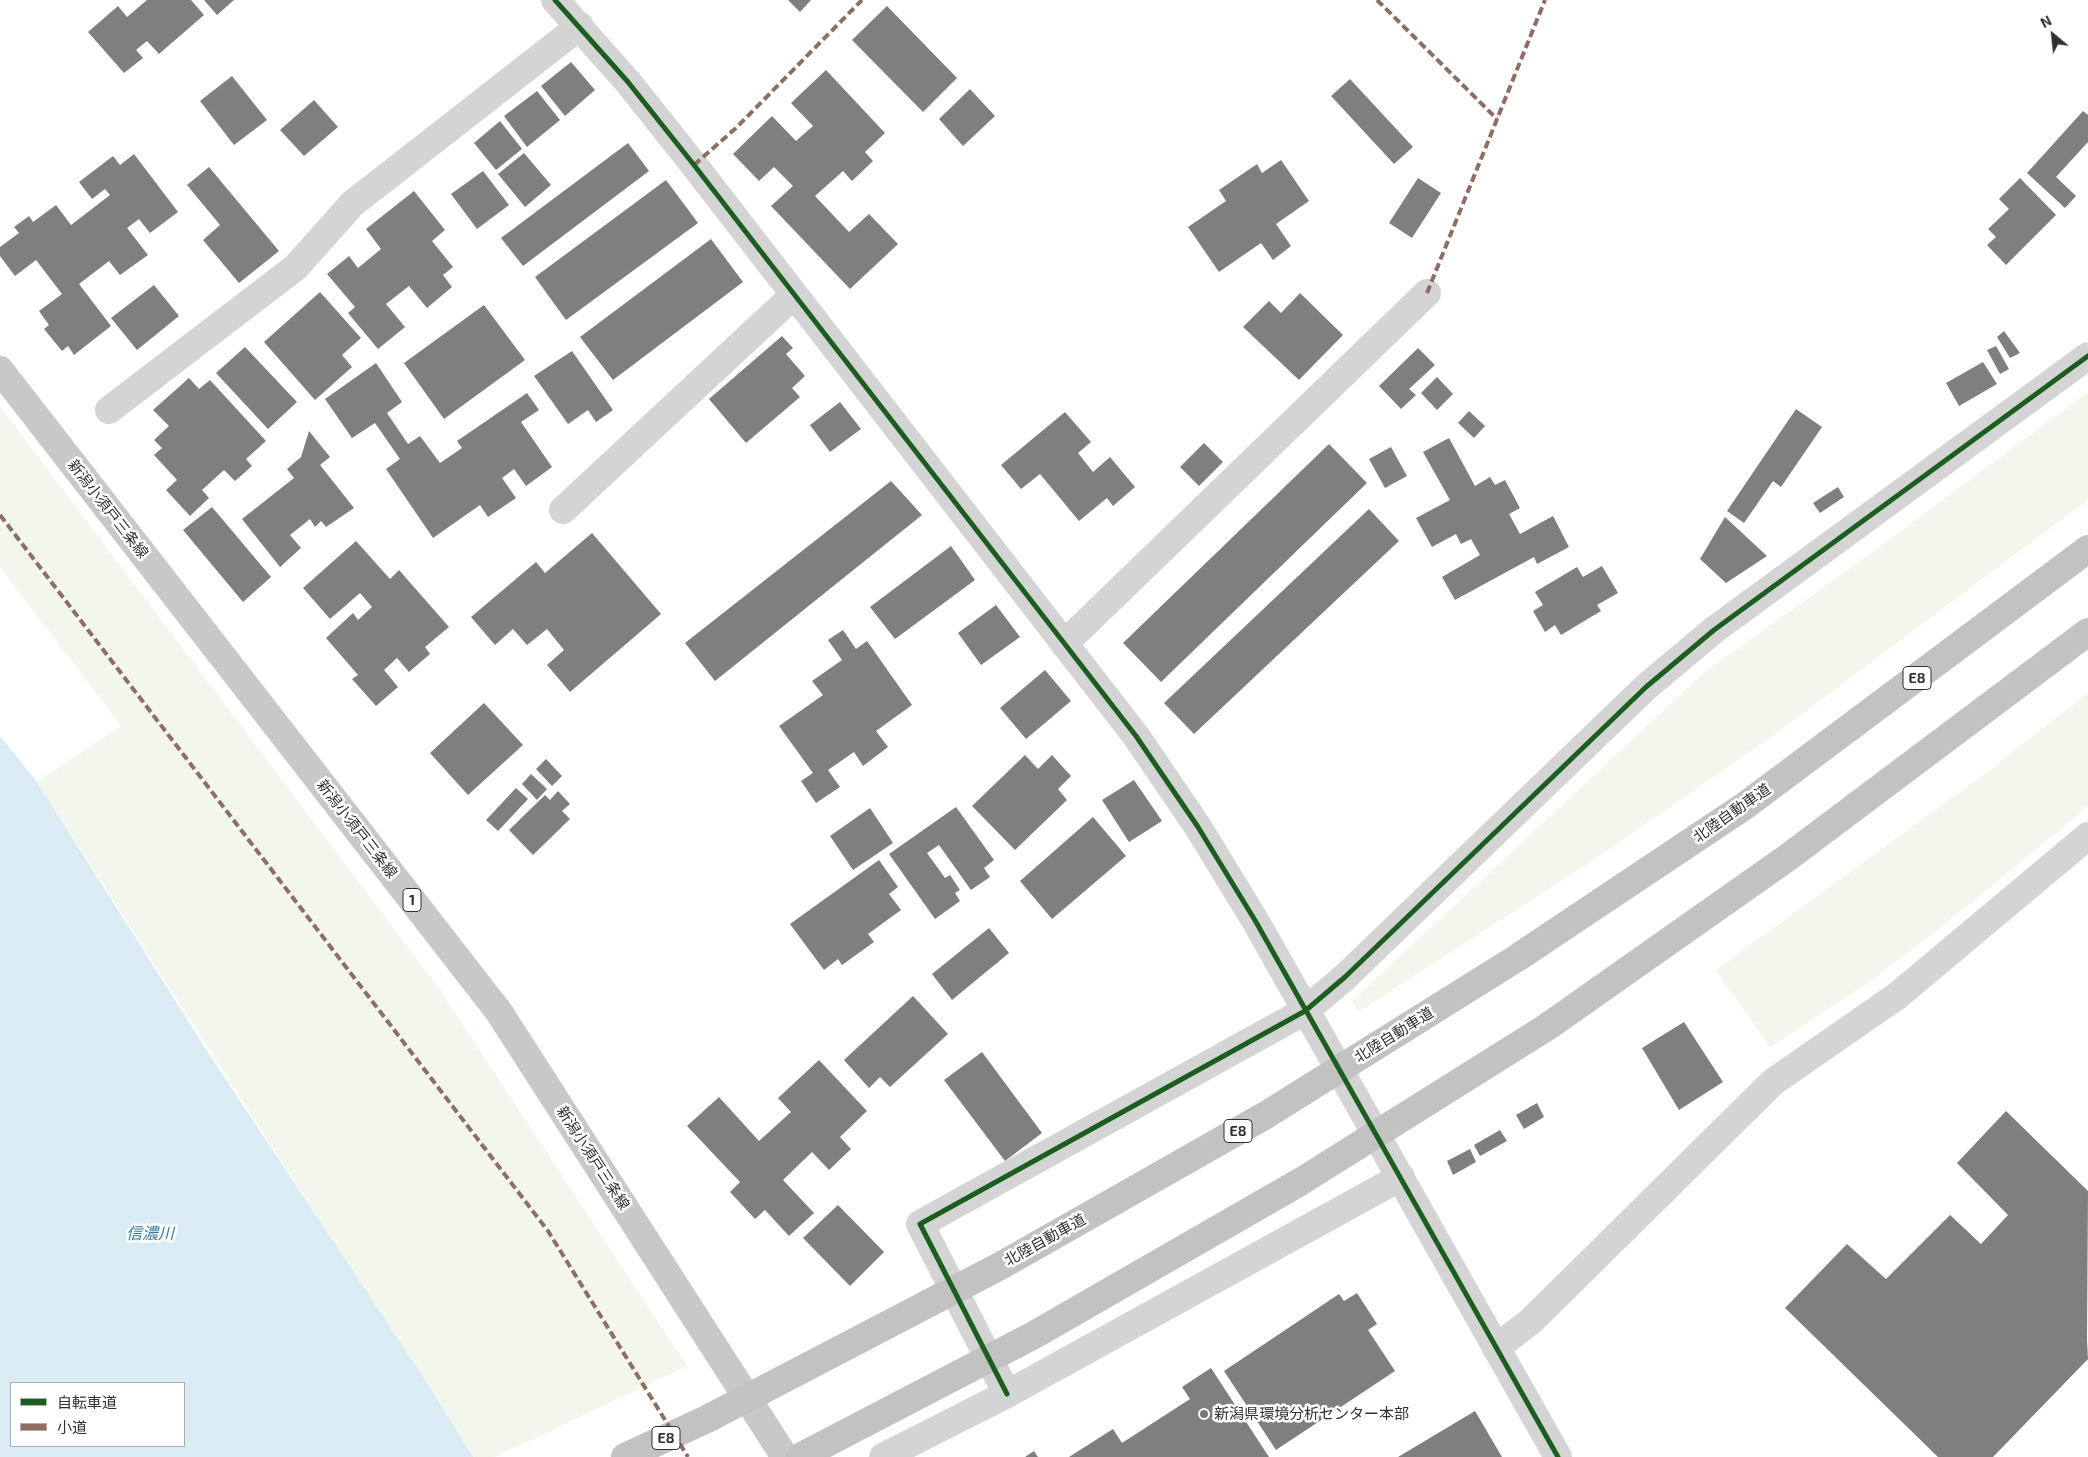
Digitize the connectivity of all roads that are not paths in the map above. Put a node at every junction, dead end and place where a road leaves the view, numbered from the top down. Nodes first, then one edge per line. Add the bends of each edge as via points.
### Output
1 (555, 0) edge
2 (580, 26) junction
3 (1427, 293) dead end
4 (794, 295) junction
5 (2088, 356) edge
6 (0, 370) edge
7 (109, 410) dead end
8 (563, 510) dead end
9 (2088, 549) edge
10 (2088, 632) edge
11 (1064, 644) junction
12 (2088, 836) edge
13 (1305, 1011) junction
14 (1401, 1177) junction
15 (1496, 1348) junction
16 (1007, 1394) junction
17 (625, 1457) edge
18 (785, 1457) edge
19 (800, 1457) edge
20 (883, 1457) edge
21 (1558, 1457) edge

1 - 2 street
2 - 4 street via 694,165
2 - 7 street via 352,204 296,267
3 - 11 street
4 - 8 street
4 - 11 street
5 - 13 street via 1714,630 1646,687 1345,977
6 - 18 main road, 新潟小須戸三条線 / 1 via 499,1012
9 - 17 highway, 北陸自動車道 / E8 via 1746,805 1517,958 1266,1115 1002,1265 707,1419
10 - 19 highway via 1787,858 1547,1027 1300,1182 1034,1335
11 - 13 street via 1136,736 1198,827
12 - 15 street via 1897,996 1773,1082 1532,1320
13 - 14 street
13 - 16 street via 920,1224
14 - 15 street
14 - 16 street
15 - 21 street
16 - 20 street

